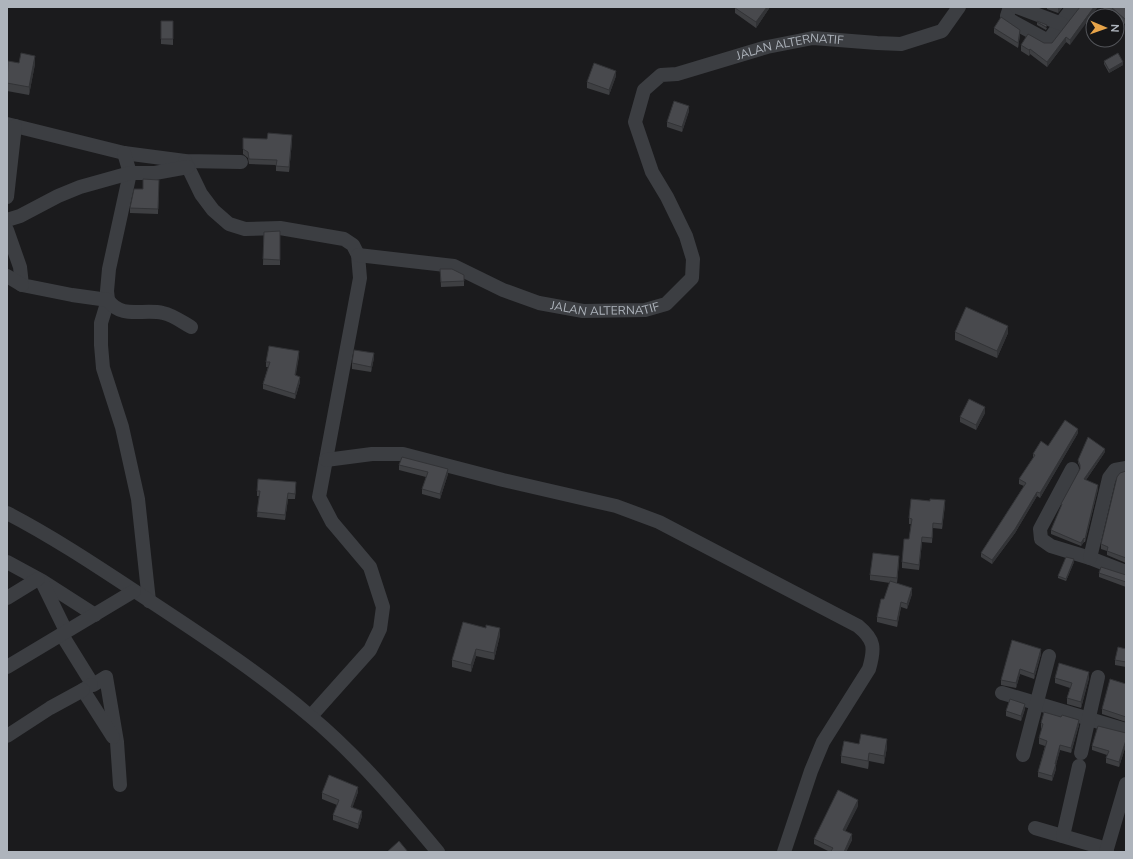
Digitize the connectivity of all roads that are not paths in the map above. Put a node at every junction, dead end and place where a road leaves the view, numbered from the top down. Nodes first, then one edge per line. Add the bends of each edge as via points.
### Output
1 (959, 7) edge
2 (1010, 7) edge
3 (1017, 7) edge
4 (1074, 7) edge
5 (1062, 24) junction
6 (11, 125) edge
7 (124, 153) junction
8 (241, 162) dead end
9 (187, 164) junction
10 (130, 173) junction
11 (7, 197) edge
12 (7, 220) edge
13 (7, 230) edge
14 (358, 255) junction
15 (7, 276) edge
16 (22, 285) junction
17 (108, 300) junction
18 (191, 327) dead end
19 (326, 460) junction
20 (1126, 468) edge
21 (1072, 469) dead end
22 (7, 514) edge
23 (1090, 558) junction
24 (7, 562) edge
25 (1126, 572) edge
26 (40, 580) junction
27 (134, 591) junction
28 (7, 598) edge
29 (149, 601) junction
30 (95, 615) junction
31 (64, 633) junction
32 (1049, 656) dead end
33 (7, 667) edge
34 (1098, 677) dead end
35 (88, 688) junction
36 (1002, 693) dead end
37 (1037, 704) junction
38 (311, 716) junction
39 (1090, 719) junction
40 (1126, 730) edge
41 (7, 736) edge
42 (117, 742) junction
43 (1023, 755) dead end
44 (1126, 784) edge
45 (120, 785) dead end
46 (1035, 828) dead end
47 (1063, 836) junction
48 (1106, 850) edge
49 (438, 852) edge
50 (784, 852) edge

1 - 14 street, JALAN ALTERNATIF via 942,31 901,44 813,38 767,47 677,74 661,75 644,90 636,122 652,172 677,216 693,258 692,278 666,304 645,310 583,311 539,303 503,290 454,266
2 - 5 street via 1008,19 1046,40 1050,39
3 - 5 street
4 - 5 street
6 - 7 street
6 - 11 street
7 - 9 street
7 - 10 street
8 - 9 street
9 - 10 street via 156,173
9 - 14 street via 201,194 213,210 229,224 245,229 280,228 344,239 353,245
10 - 12 street via 80,187
10 - 17 street via 109,269
13 - 16 street via 20,267
14 - 19 street via 360,278
15 - 16 street
16 - 17 street
17 - 18 street via 113,307 122,312 164,313
17 - 29 street via 101,323 103,368 122,427 138,499
19 - 38 street via 319,497 332,522 370,567 384,607 380,629 370,650
19 - 50 street via 372,454 403,454 616,506 659,522 858,626 869,635 873,644 869,669 823,742
20 - 23 street via 1115,470 1108,478
21 - 23 street via 1043,522 1040,534 1050,546
22 - 27 street
23 - 25 street
24 - 26 street
26 - 28 street
26 - 30 street
26 - 31 street
27 - 29 street
27 - 30 street
29 - 38 street via 245,664
30 - 31 street
31 - 33 street
31 - 35 street
32 - 37 street
34 - 39 street
35 - 41 street via 50,708
35 - 42 street
35 - 42 street via 106,677
36 - 37 street
37 - 39 street
37 - 43 street
38 - 49 street via 381,784
39 - 40 street
39 - 47 street
42 - 45 street
44 - 48 street
46 - 47 street
47 - 48 street

